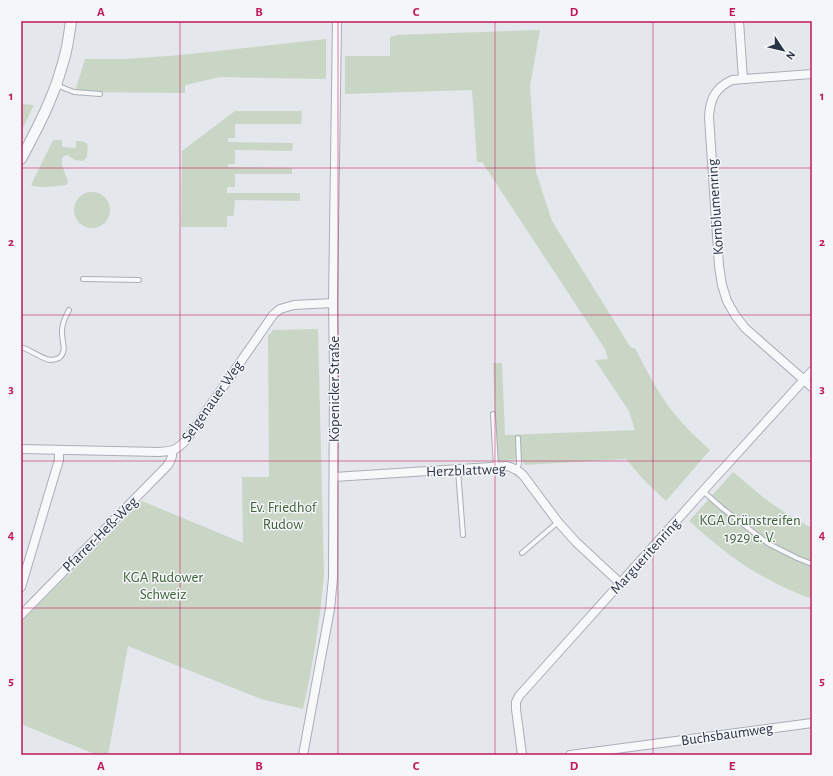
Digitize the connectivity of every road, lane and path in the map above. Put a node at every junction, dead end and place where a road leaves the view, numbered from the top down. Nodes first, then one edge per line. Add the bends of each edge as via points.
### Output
1 (72, 21) edge
2 (336, 21) edge
3 (739, 21) edge
4 (812, 74) edge
5 (743, 79) junction
6 (56, 85) junction
7 (100, 94) dead end
8 (21, 159) edge
9 (83, 279) dead end
10 (139, 280) dead end
11 (333, 304) junction
12 (69, 310) dead end
13 (21, 347) edge
14 (812, 372) edge
15 (804, 380) junction
16 (812, 387) edge
17 (493, 414) dead end
18 (518, 438) dead end
19 (21, 449) edge
20 (59, 450) junction
21 (172, 451) junction
22 (496, 467) junction
23 (517, 469) junction
24 (458, 470) junction
25 (334, 477) junction
26 (703, 491) junction
27 (558, 522) junction
28 (463, 535) dead end
29 (522, 553) dead end
30 (812, 564) edge
31 (620, 583) junction
32 (21, 587) edge
33 (21, 615) edge
34 (812, 723) edge
35 (303, 755) edge
36 (522, 755) edge
37 (570, 755) edge

1 - 6 street
2 - 11 street, Köpenicker Straße
3 - 5 street
4 - 5 street, Kornblumenring
5 - 15 street, Kornblumenring via 732,80 719,88 710,107 722,285 727,301 745,328
6 - 7 lane via 74,92
6 - 8 street
9 - 10 lane
11 - 21 street, Selgenauer Weg via 294,305 280,309 273,315 187,439
11 - 25 street, Köpenicker Straße
12 - 13 lane via 62,327 64,350 58,358 50,360
14 - 15 street, Margueritenring
15 - 16 street, Kornblumenring
15 - 26 street, Margueritenring
17 - 22 lane
18 - 23 lane
19 - 20 street, Selgenauer Weg
20 - 21 street, Selgenauer Weg
20 - 32 street via 59,460
21 - 33 street, Pfarrer-Heß-Weg via 172,460 167,466
22 - 23 street, Herzblattweg via 507,466
22 - 24 street, Herzblattweg
23 - 27 street, Herzblattweg
24 - 25 street, Herzblattweg
24 - 28 lane
25 - 35 street, Köpenicker Straße via 333,578 330,609
26 - 30 lane via 769,544
26 - 31 street, Margueritenring
27 - 29 lane
27 - 31 street, Herzblattweg
31 - 36 street, Margueritenring via 519,696 516,709
34 - 37 street, Buchsbaumweg

